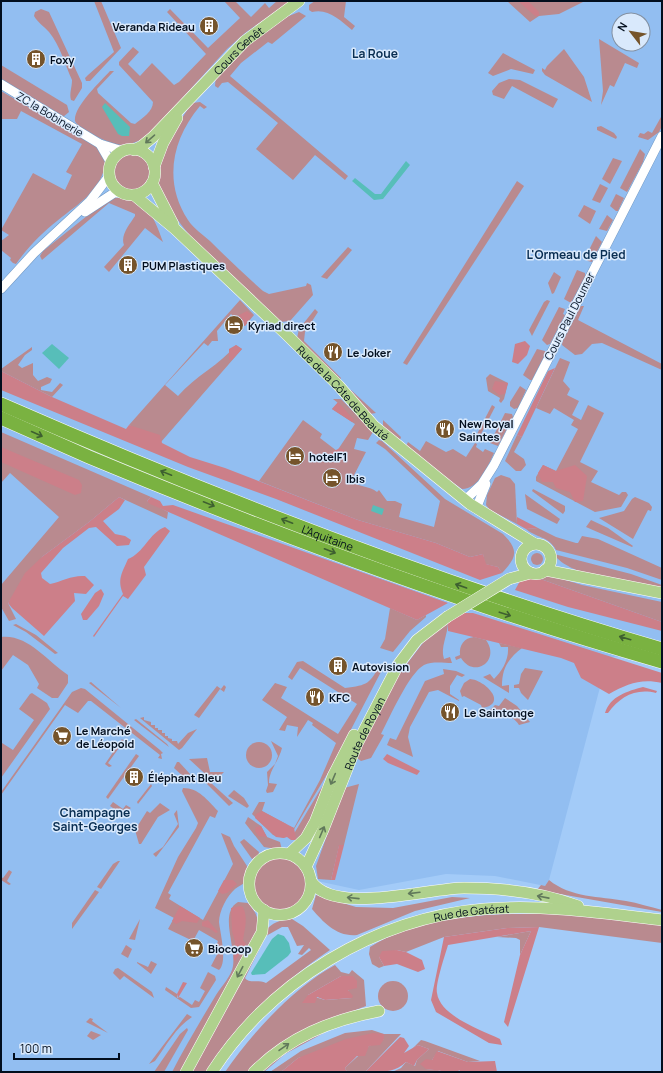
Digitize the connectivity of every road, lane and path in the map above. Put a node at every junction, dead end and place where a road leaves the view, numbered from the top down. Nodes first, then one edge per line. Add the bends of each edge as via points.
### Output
1 (299, 1) edge
2 (1, 84) edge
3 (184, 106) junction
4 (662, 136) edge
5 (100, 144) junction
6 (129, 150) junction
7 (111, 164) junction
8 (154, 167) junction
9 (109, 176) junction
10 (152, 183) junction
11 (122, 193) junction
12 (134, 195) junction
13 (175, 228) junction
14 (60, 229) junction
15 (1, 289) edge
16 (1, 404) edge
17 (1, 418) edge
18 (489, 475) junction
19 (465, 500) junction
20 (476, 509) junction
21 (504, 526) junction
22 (535, 544) junction
23 (522, 557) junction
24 (550, 558) junction
25 (545, 570) junction
26 (531, 573) junction
27 (569, 574) junction
28 (509, 579) junction
29 (662, 593) edge
30 (419, 636) junction
31 (662, 649) edge
32 (662, 662) edge
33 (365, 714) junction
34 (348, 767) junction
35 (289, 854) junction
36 (306, 867) junction
37 (311, 881) junction
38 (264, 910) junction
39 (594, 912) junction
40 (662, 920) edge
41 (296, 983) junction
42 (379, 1011) dead end
43 (186, 1072) edge
44 (212, 1072) edge
45 (220, 1072) edge
46 (254, 1072) edge

1 - 3 main road, Cours Genêt via 245,41
2 - 5 street, ZC la Bobinerie
3 -> 6 main road via 142,146
3 - 8 main road via 163,143
4 - 18 street, Cours Paul Doumer
5 - 6 street, ZC la Bobinerie
5 - 7 street, ZC la Bobinerie
6 - 7 main road via 114,158
6 - 8 main road via 145,153
7 - 9 main road
8 - 10 main road
9 - 11 main road via 116,189
9 - 14 street via 90,201
10 - 12 main road via 144,192
10 - 13 main road, Rue de la Côte de Beauté
11 - 12 main road
11 - 14 street via 114,193
12 - 13 main road, Rue de la Côte de Beauté
13 - 19 main road, Rue de la Côte de Beauté via 334,381 374,426
14 - 15 street
31 -> 16 highway, L'Aquitaine via 500,599 379,557
17 -> 32 highway, L'Aquitaine via 88,457 375,569 588,641
18 - 19 street, Cours Paul Doumer
18 - 20 street, Cours Paul Doumer
19 - 20 main road, Rue de la Côte de Beauté
20 - 21 main road, Rue de la Côte de Beauté
21 - 22 main road, Rue de la Côte de Beauté
21 - 23 main road, Rue de la Côte de Beauté via 516,540
22 - 23 main road via 526,548
22 - 24 main road via 546,548
23 - 26 main road via 523,567
23 - 28 main road, Route de Royan
24 - 25 main road
24 - 27 main road
25 - 26 main road via 536,574
25 - 27 main road
26 - 28 main road, Route de Royan
27 - 29 main road
28 - 30 main road, Route de Royan, bridge
30 - 33 main road, Route de Royan via 392,663
30 - 34 main road, Route de Royan via 398,665
33 - 34 main road via 365,721 344,763
33 -> 35 main road, Route de Royan via 333,776 315,822 306,838
36 -> 34 main road, Route de Royan
35 - 36 main road via 299,859
35 - 38 main road via 272,854 253,868 249,880 250,892
36 - 37 main road
37 - 38 main road via 304,903 290,913 277,914
39 -> 37 main road via 566,902 488,889 463,888 370,900 351,899 314,887
38 -> 43 main road via 262,932
39 - 40 main road, Rue de Gatérat
39 - 41 main road, Rue de Gatérat via 534,908 460,912 398,928 350,948
41 - 44 main road, Rue de Gatérat via 276,997 235,1040
41 - 45 main road, Rue de Gatérat via 251,1032
46 -> 42 main road via 269,1057 307,1033 340,1020

